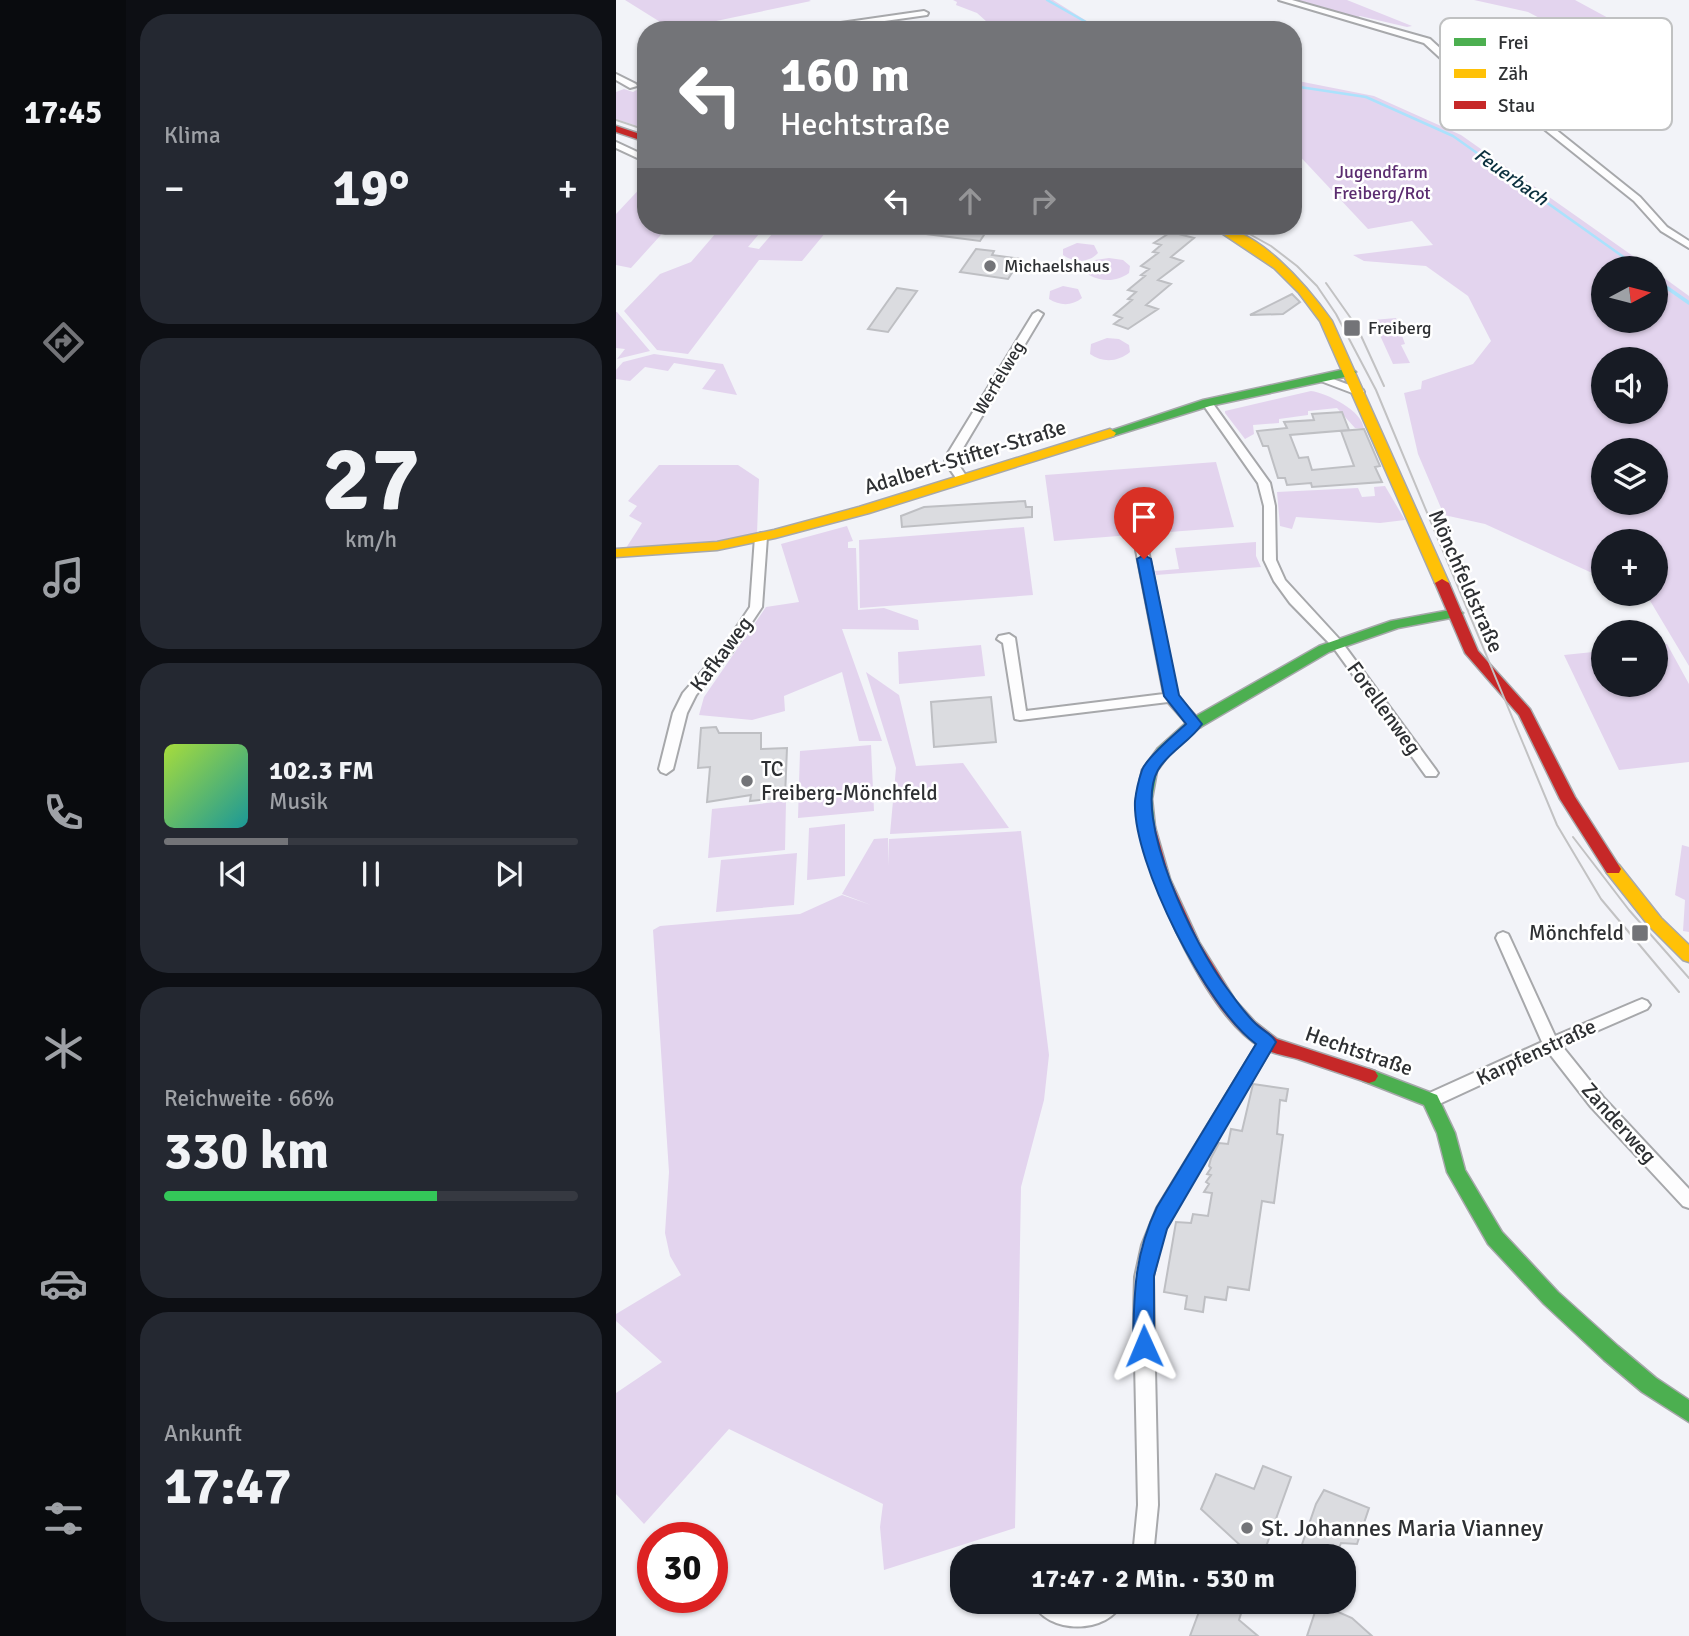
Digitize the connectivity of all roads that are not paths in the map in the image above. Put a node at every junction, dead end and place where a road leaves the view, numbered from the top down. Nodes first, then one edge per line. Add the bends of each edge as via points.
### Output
1 (1283, 0) edge
2 (924, 13) dead end
3 (878, 21) edge
4 (1440, 53) edge
5 (616, 77) edge
6 (632, 86) dead end
7 (616, 129) edge
8 (1551, 130) edge
9 (637, 136) edge
10 (616, 145) edge
11 (637, 155) edge
12 (1232, 235) edge
13 (1689, 245) edge
14 (1038, 314) dead end
15 (1350, 372) junction
16 (1322, 378) junction
17 (1359, 391) junction
18 (1207, 403) junction
19 (962, 479) junction
20 (768, 535) junction
21 (1142, 550) dead end
22 (616, 553) edge
23 (1456, 613) junction
24 (1003, 639) dead end
25 (1336, 643) junction
26 (1171, 696) junction
27 (1195, 724) junction
28 (666, 769) dead end
29 (1431, 773) dead end
30 (1503, 939) dead end
31 (1689, 955) edge
32 (1642, 1005) dead end
33 (1267, 1042) junction
34 (1551, 1044) junction
35 (1431, 1100) junction
36 (1689, 1202) edge
37 (1689, 1412) edge
38 (1144, 1544) edge
39 (1057, 1614) edge
40 (1083, 1614) edge

1 - 4 street via 1427,41
2 - 3 street
5 - 6 street
7 - 9 street
8 - 13 street via 1637,199 1664,229
10 - 11 street
12 - 15 street, Mönchfeldstraße via 1271,256 1298,280 1322,313
14 - 19 street, Werfelweg via 954,453 951,463
15 - 16 street, Adalbert-Stifter-Straße
15 - 17 street, Mönchfeldstraße
16 - 17 street
16 - 18 street, Adalbert-Stifter-Straße
17 - 23 street, Mönchfeldstraße
18 - 19 street, Adalbert-Stifter-Straße
18 - 25 street, Forellenweg via 1270,496 1268,552 1275,573
19 - 20 street, Adalbert-Stifter-Straße
20 - 22 street, Adalbert-Stifter-Straße via 717,546
20 - 28 street, Kafkaweg via 756,607 690,693
21 - 26 street
23 - 25 street, Hechtstraße via 1423,616
23 - 31 street, Mönchfeldstraße via 1481,668 1525,713 1585,829 1645,908
24 - 26 street via 1009,638 1020,716
25 - 27 street, Hechtstraße
25 - 29 street, Forellenweg
26 - 27 street
27 - 33 street, Hechtstraße via 1150,768 1143,802 1147,834 1180,926 1217,989
30 - 34 street, Zanderweg
32 - 34 street, Karpfenstraße
33 - 35 street, Hechtstraße
33 - 38 street via 1163,1213 1151,1245 1143,1314 1148,1505
34 - 35 street, Karpfenstraße
34 - 36 street, Zanderweg via 1597,1102
35 - 37 street, Hechtstraße via 1456,1172 1495,1238 1611,1353
39 - 40 street

